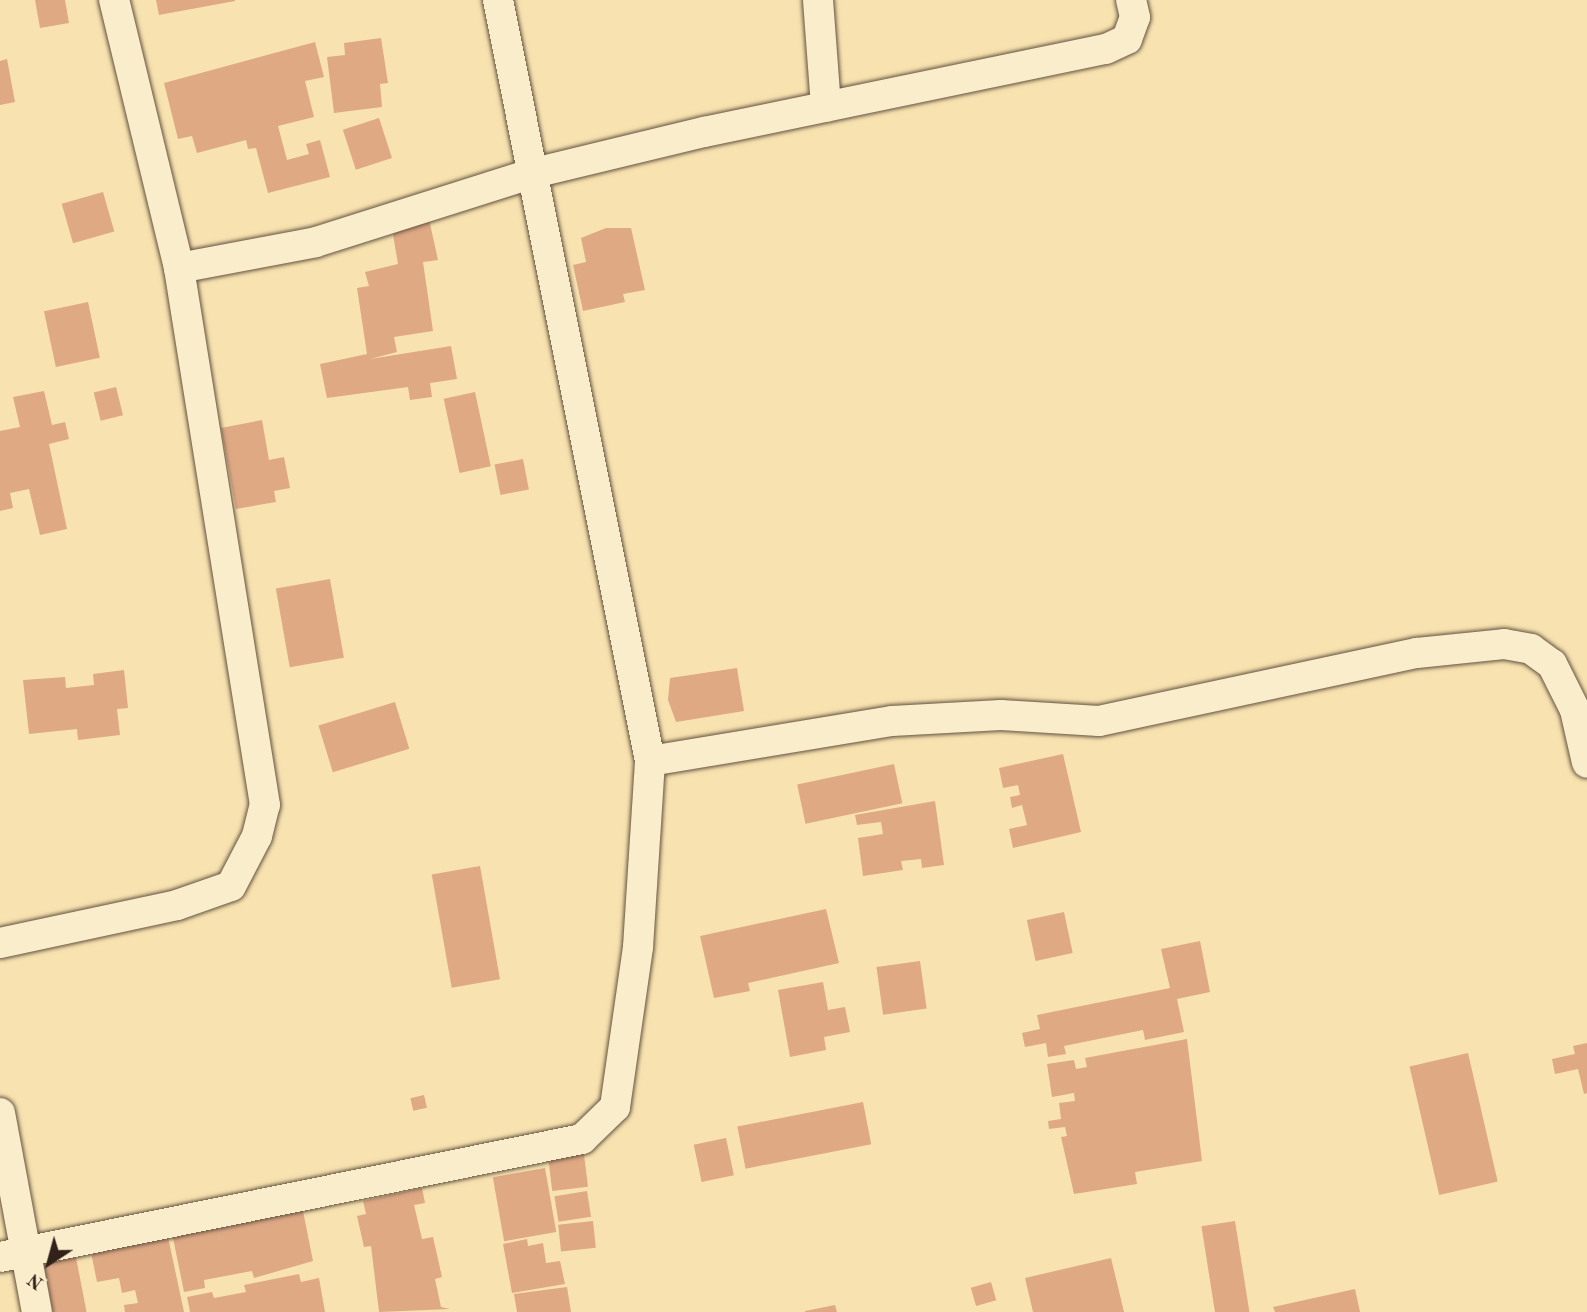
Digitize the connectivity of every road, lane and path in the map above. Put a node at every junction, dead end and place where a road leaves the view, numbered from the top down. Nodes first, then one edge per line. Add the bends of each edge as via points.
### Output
1 (114, 0) edge
2 (498, 0) edge
3 (818, 0) edge
4 (1131, 0) edge
5 (826, 107) junction
6 (534, 173) junction
7 (179, 268) junction
8 (650, 761) junction
9 (1587, 763) edge
10 (0, 943) edge
11 (0, 1113) edge
12 (13, 1254) edge
13 (37, 1312) edge

1 - 7 street
2 - 6 street
3 - 5 street
4 - 5 street via 1135,17 1127,39 1106,49
5 - 6 street
6 - 7 street via 316,242
6 - 8 street
7 - 10 street via 265,805 257,836 231,886 177,905
8 - 9 street via 892,721 1001,715 1099,721 1418,653 1504,644 1531,649 1552,664 1575,710
8 - 12 street via 638,947 621,1092 605,1122 582,1139
11 - 12 street
12 - 13 street

